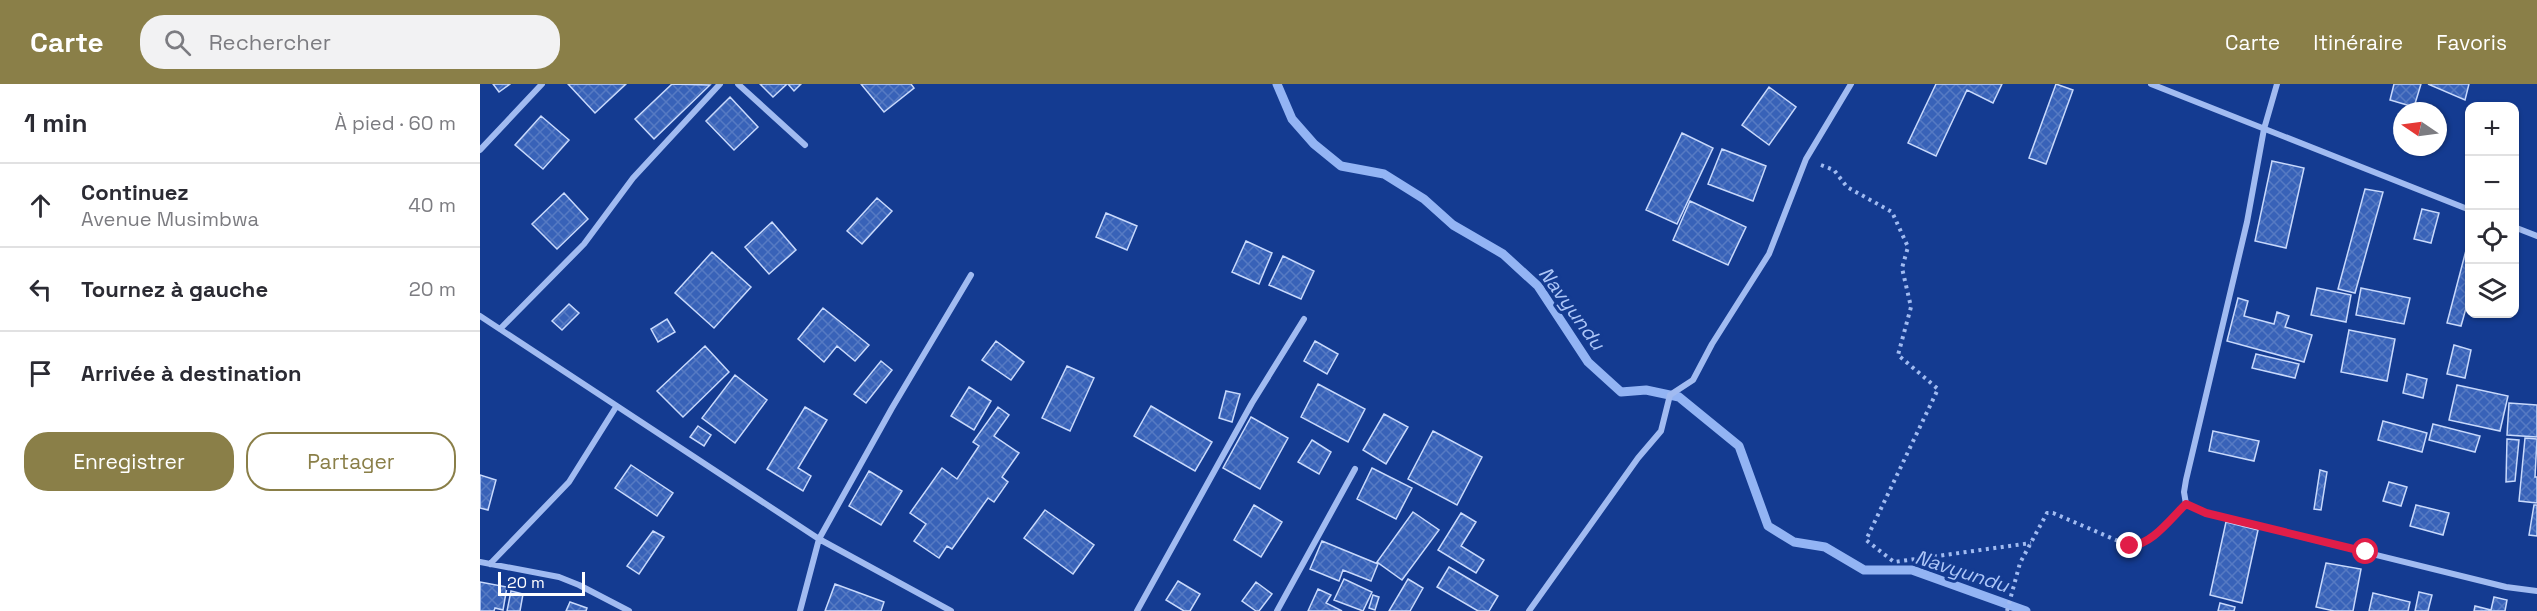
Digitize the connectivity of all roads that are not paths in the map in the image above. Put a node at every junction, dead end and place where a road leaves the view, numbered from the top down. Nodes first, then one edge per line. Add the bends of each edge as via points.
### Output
1 (542, 84) edge
2 (720, 84) edge
3 (738, 84) edge
4 (1851, 84) edge
5 (2151, 84) edge
6 (2277, 84) edge
7 (2264, 129) junction
8 (805, 145) dead end
9 (480, 150) edge
10 (2465, 208) edge
11 (2519, 229) edge
12 (2537, 236) edge
13 (970, 275) dead end
14 (480, 316) edge
15 (1304, 319) dead end
16 (500, 329) junction
17 (616, 407) junction
18 (1355, 468) dead end
19 (819, 539) junction
20 (480, 562) edge
21 (490, 564) junction
22 (2537, 591) edge
23 (629, 611) edge
24 (800, 611) edge
25 (951, 611) edge
26 (1137, 611) edge
27 (1276, 611) edge
28 (1529, 611) edge

1 - 9 street
2 - 16 street via 633,178 584,243
3 - 8 street
4 - 28 street via 1806,159 1769,254 1693,380 1670,395 1660,431
5 - 7 street
6 - 7 street
7 - 10 street
7 - 22 street via 2244,233 2186,480 2186,504 2206,513 2506,587
11 - 12 street
13 - 19 street
14 - 16 street
15 - 26 street via 1252,403
16 - 17 street
17 - 19 street
17 - 21 street via 569,482
18 - 27 street
19 - 24 street
19 - 25 street
20 - 21 street
21 - 23 street via 559,578

